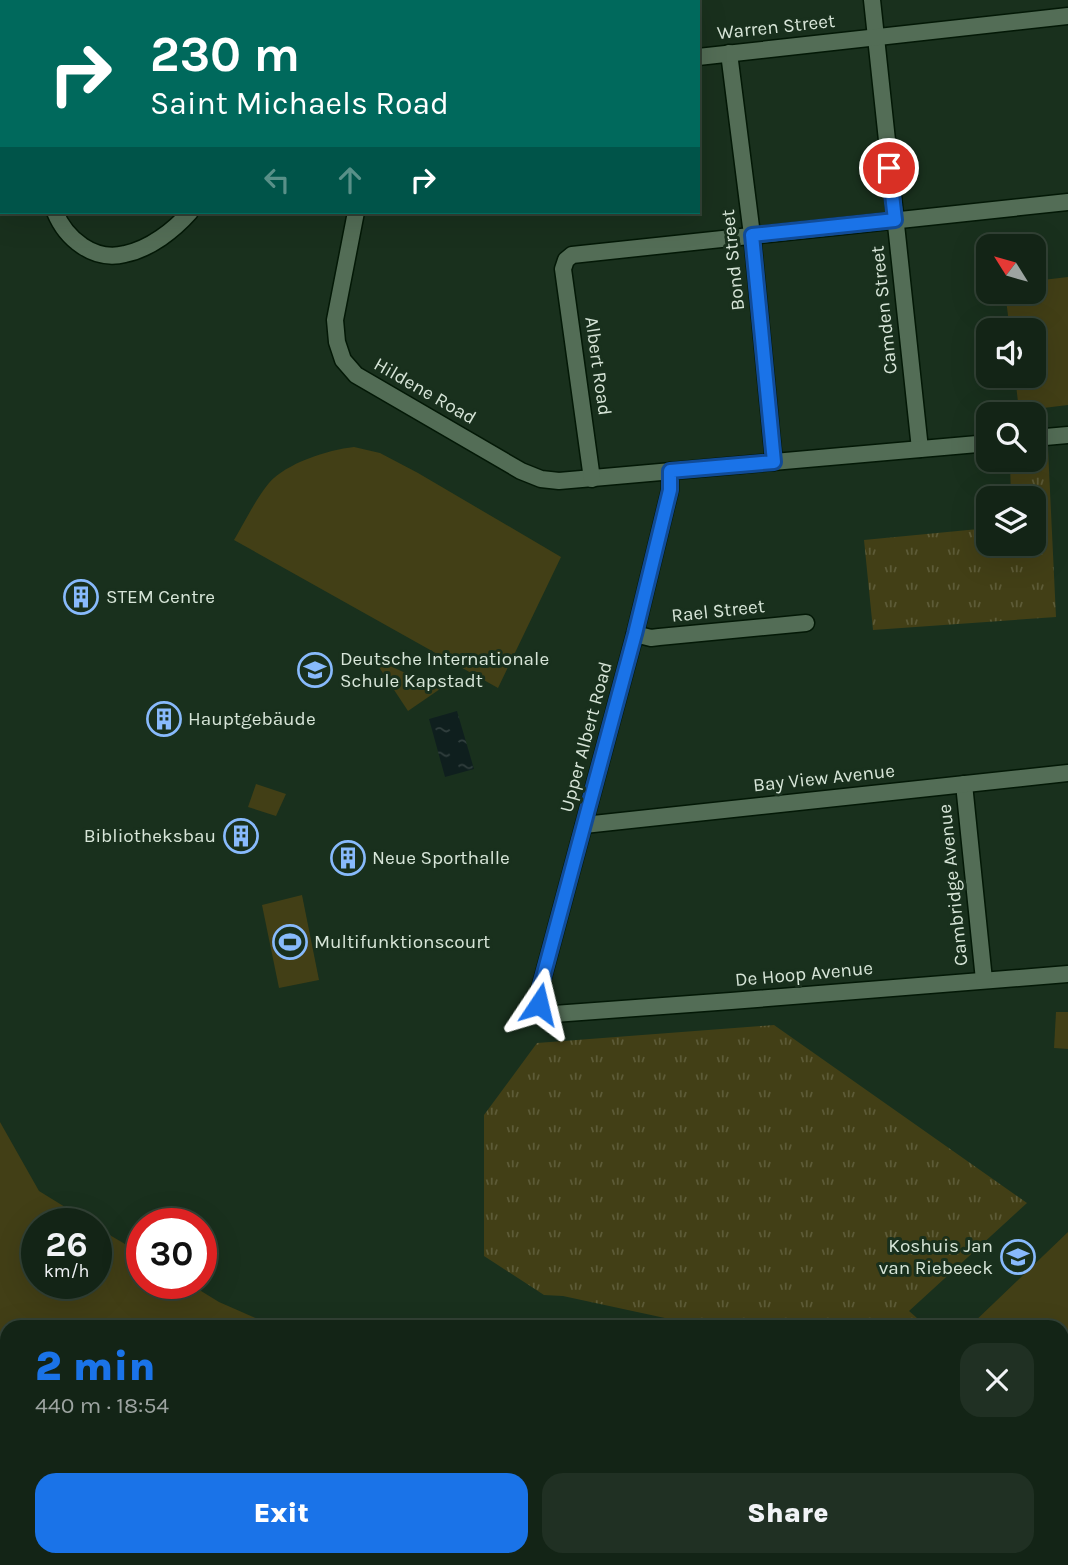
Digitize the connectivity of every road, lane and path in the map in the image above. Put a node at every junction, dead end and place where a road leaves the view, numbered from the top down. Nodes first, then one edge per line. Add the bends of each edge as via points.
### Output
1 (872, 0) edge
2 (1068, 16) edge
3 (875, 37) junction
4 (729, 53) junction
5 (700, 57) edge
6 (1068, 202) edge
7 (56, 214) edge
8 (188, 214) edge
9 (356, 214) edge
10 (895, 220) junction
11 (752, 235) junction
12 (1068, 435) edge
13 (1046, 437) edge
14 (976, 444) edge
15 (920, 449) junction
16 (774, 462) junction
17 (670, 471) junction
18 (592, 478) junction
19 (806, 623) dead end
20 (635, 634) junction
21 (1068, 773) edge
22 (964, 785) junction
23 (584, 825) junction
24 (1068, 974) edge
25 (984, 980) junction
26 (544, 1011) joint

1 - 3 street, Camden Street
2 - 3 street, Warren Street
3 - 4 street, Warren Street
3 - 10 street, Camden Street
4 - 5 street, Warren Street
4 - 11 street, Bond Street
6 - 10 street
7 - 8 street via 77,242 115,256 166,234
9 - 18 street, Hildene Road via 335,320 340,351 355,374 532,477 559,481
10 - 11 street
10 - 15 street, Camden Street
11 - 16 street, Bond Street
11 - 18 street, Albert Road via 576,254 566,260 563,270
12 - 13 street
14 - 15 street, Hildene Road
15 - 16 street, Hildene Road
16 - 17 street, Hildene Road
17 - 18 street, Hildene Road
17 - 20 street, Upper Albert Road via 670,490
19 - 20 street, Rael Street via 659,638
20 - 23 street, Upper Albert Road
21 - 22 street, Bay View Avenue
22 - 23 street, Bay View Avenue
22 - 25 street, Cambridge Avenue
23 - 26 street, Upper Albert Road via 539,992
24 - 25 street, De Hoop Avenue
25 - 26 street, De Hoop Avenue via 554,1014

